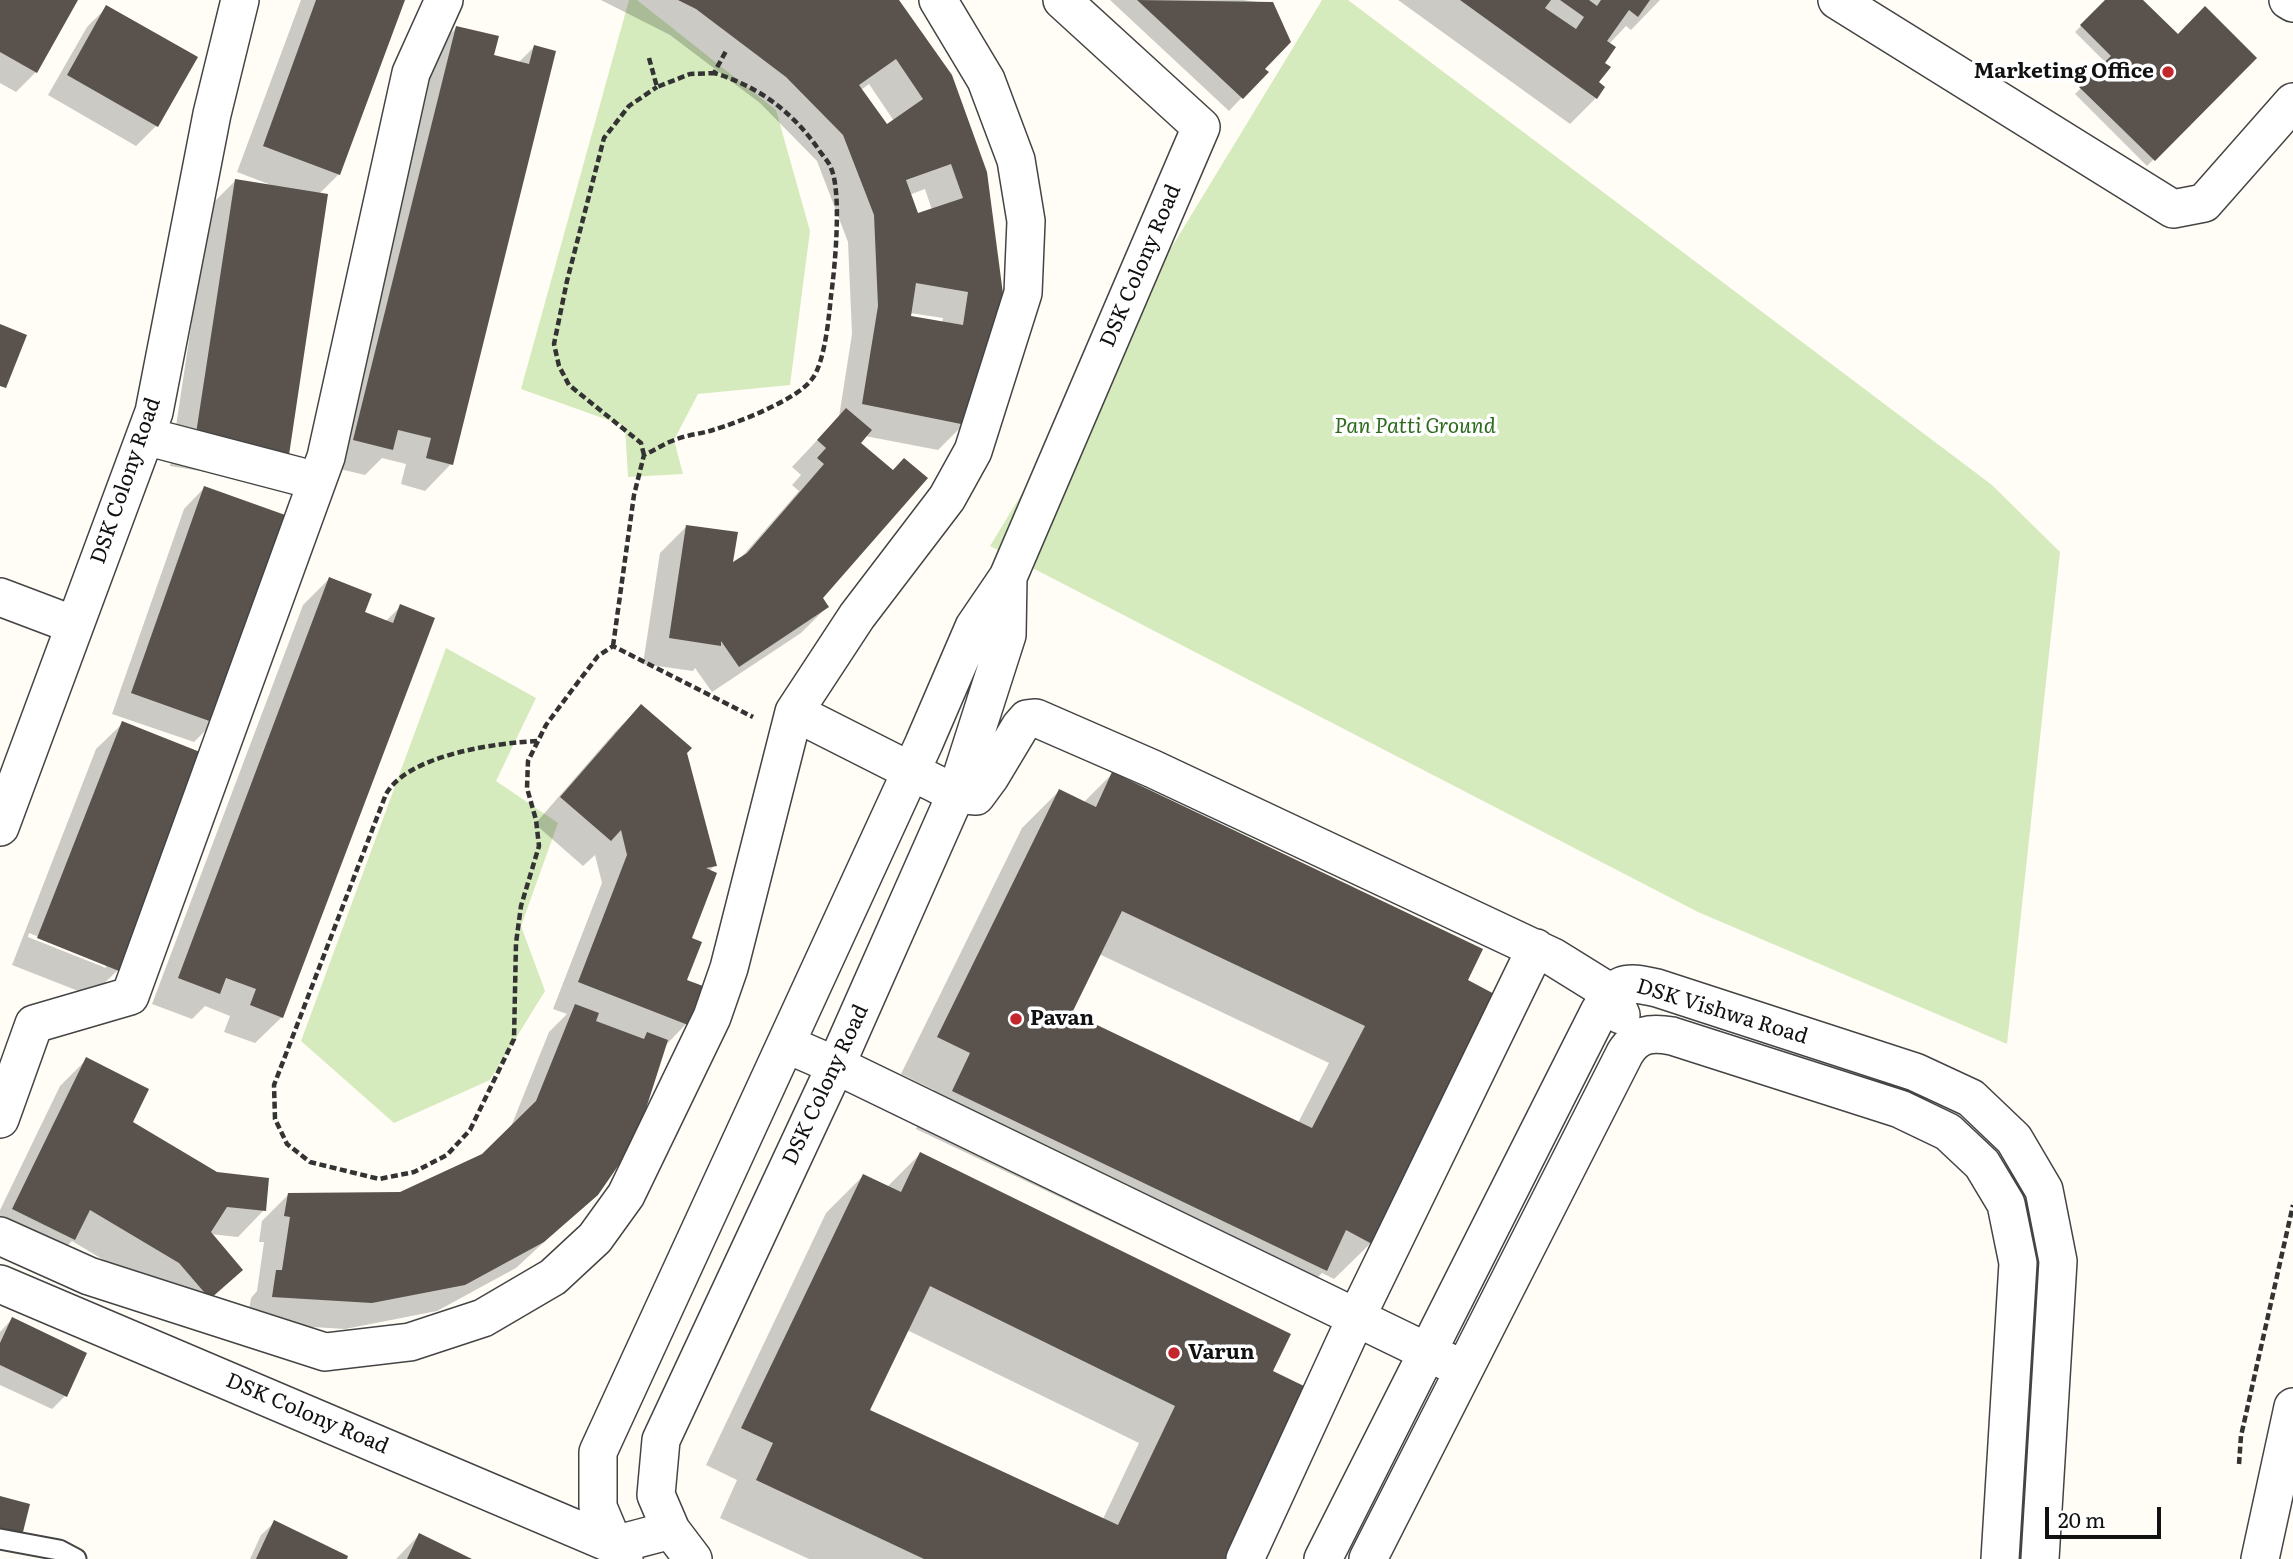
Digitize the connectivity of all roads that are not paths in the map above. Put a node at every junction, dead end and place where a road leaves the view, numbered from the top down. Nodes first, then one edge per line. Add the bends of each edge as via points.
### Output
1 (240, 0) edge
2 (444, 0) edge
3 (938, 0) edge
4 (1062, 0) edge
5 (1838, 0) edge
6 (2288, 0) edge
7 (2293, 3) edge
8 (2293, 102) edge
9 (145, 436) junction
10 (317, 481) junction
11 (1008, 577) junction
12 (0, 597) edge
13 (74, 625) junction
14 (791, 723) junction
15 (911, 772) junction
16 (956, 794) junction
17 (0, 827) edge
18 (1536, 948) junction
19 (1657, 988) junction
20 (1611, 993) junction
21 (1672, 1036) junction
22 (1633, 1040) junction
23 (786, 1044) junction
24 (836, 1065) junction
25 (0, 1119) edge
26 (0, 1236) edge
27 (0, 1284) edge
28 (1356, 1318) junction
29 (1427, 1353) junction
30 (1463, 1370) junction
31 (2293, 1407) edge
32 (671, 1530) junction
33 (0, 1539) edge
34 (619, 1552) edge
35 (76, 1559) edge
36 (693, 1559) edge
37 (1245, 1559) edge
38 (1323, 1559) edge
39 (1368, 1559) edge
40 (2000, 1559) edge
41 (2040, 1559) edge
42 (2260, 1559) edge

1 - 9 street, DSK Colony Road via 212,114 154,412
2 - 10 street via 411,73
3 - 14 street via 986,80 1016,160 1026,221 1023,293 973,451 947,498 857,616
4 - 11 street, DSK Colony Road via 1200,127
5 - 8 street via 2172,209 2204,203
6 - 7 street
9 - 10 street
9 - 13 street, DSK Colony Road
10 - 25 street via 130,996 34,1024
11 - 15 street, DSK Colony Road via 974,627
11 - 16 street, DSK Colony Road via 1007,635
12 - 13 street
13 - 17 street, DSK Colony Road
14 - 15 street
14 - 26 street via 729,968 712,1017 626,1195 595,1238 553,1277 483,1318 410,1342 325,1352 89,1276
15 - 16 street
15 - 23 street, DSK Colony Road
16 - 18 street via 976,796 1020,727 1027,719 1036,718
16 - 24 street, DSK Colony Road
18 - 20 street
18 - 28 street
19 - 20 street, DSK Vishwa Road via 1633,982
19 - 21 street
19 - 41 street, DSK Vishwa Road via 1914,1072 1971,1098 2014,1139 2044,1190 2058,1261
20 - 22 street
20 - 29 street, DSK Vishwa Road
21 - 22 street, DSK Vishwa Road via 1643,1035
21 - 40 street, DSK Vishwa Road via 1900,1109 1948,1132 1982,1164 2006,1204 2018,1263
22 - 30 street
23 - 24 street
23 - 34 street, DSK Colony Road via 598,1452 598,1507
24 - 28 street
24 - 32 street, DSK Colony Road via 661,1440 656,1495
27 - 34 street, DSK Colony Road
28 - 29 street
28 - 37 street
29 - 30 street
29 - 38 street, DSK Vishwa Road
30 - 39 street
31 - 42 street
32 - 34 street
32 - 36 street
33 - 35 lane via 59,1550

